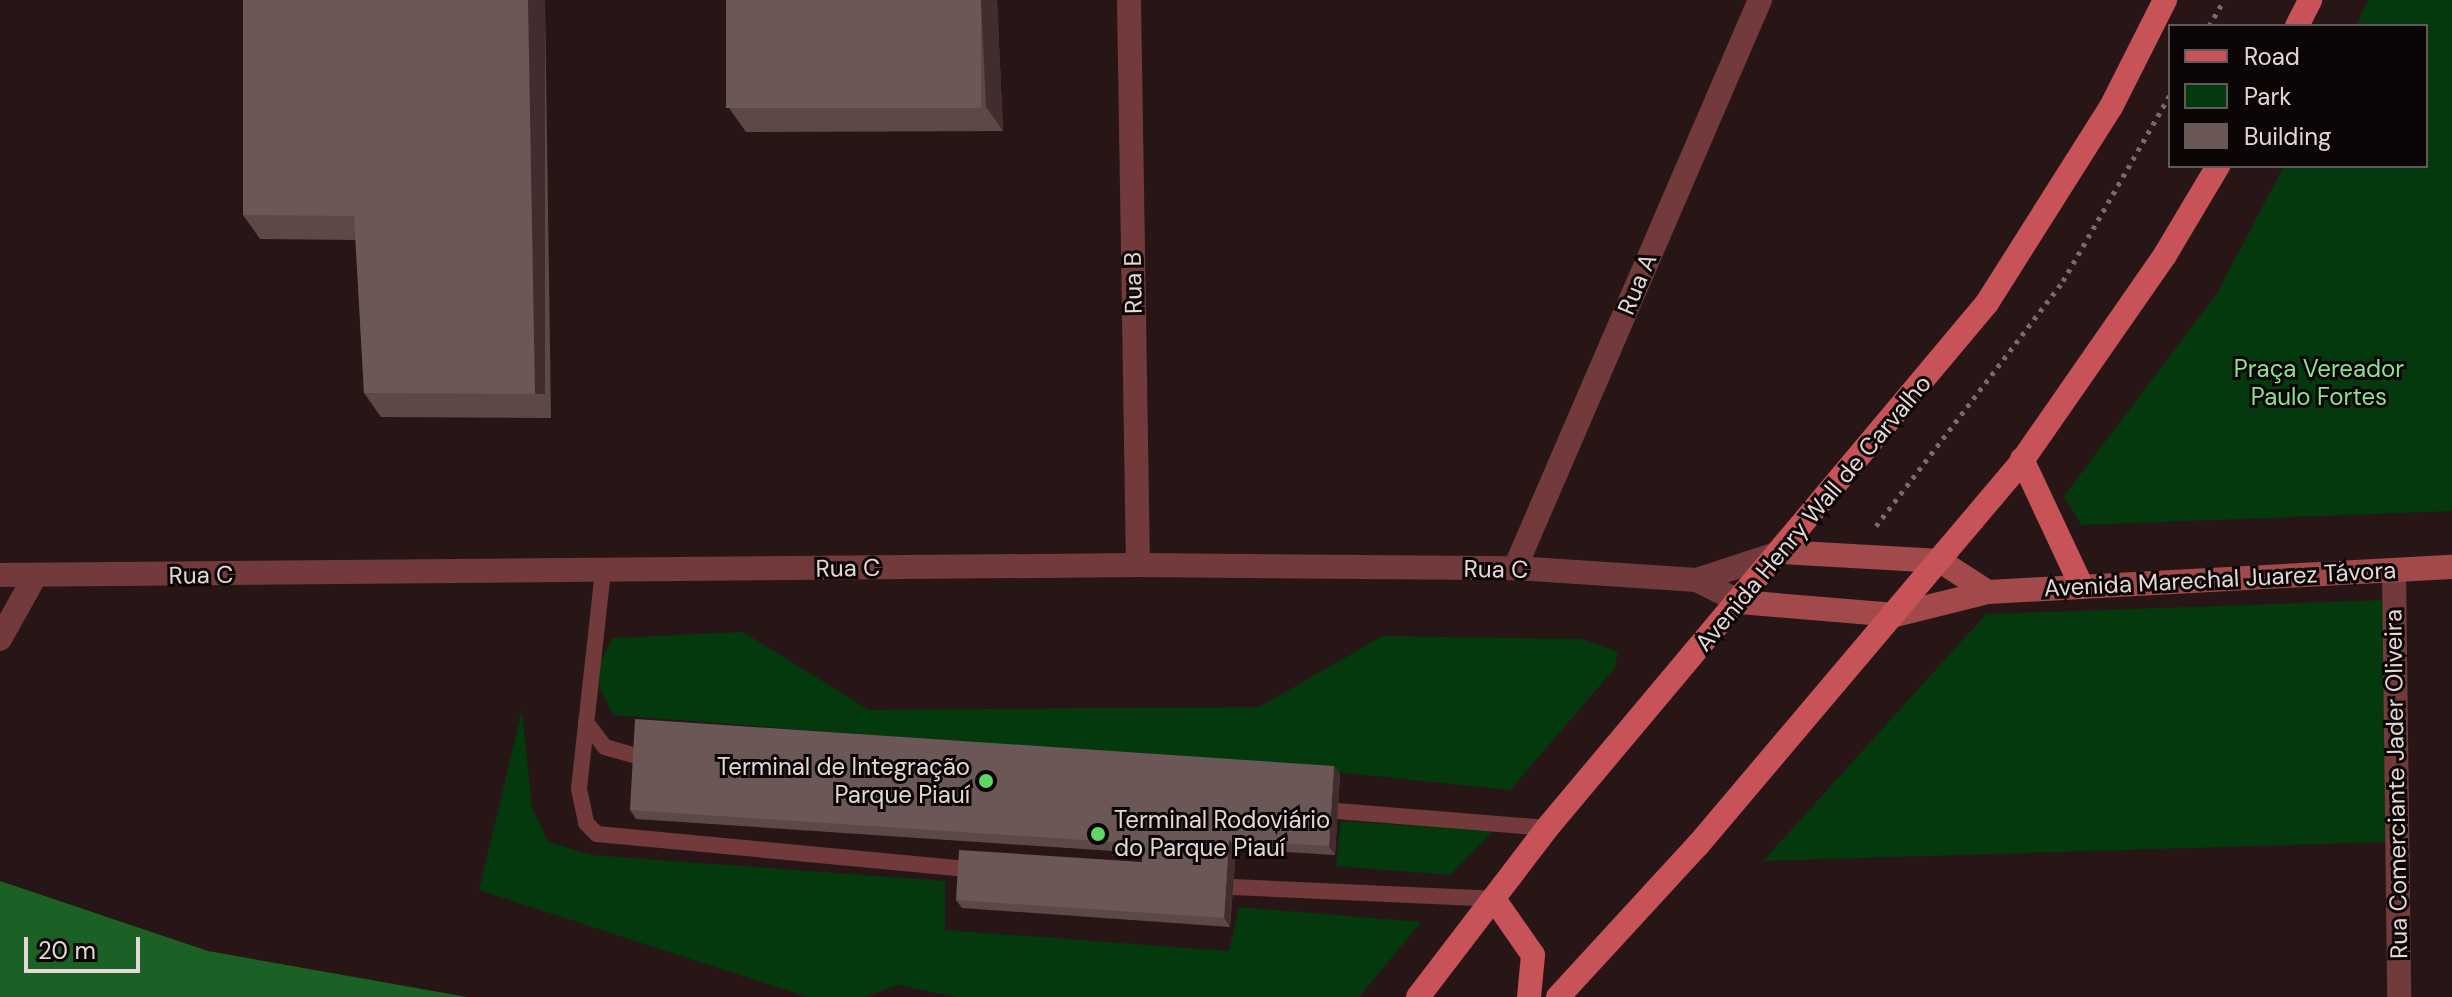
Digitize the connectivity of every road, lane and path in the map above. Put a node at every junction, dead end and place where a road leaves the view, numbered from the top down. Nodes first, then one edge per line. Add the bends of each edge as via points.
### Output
1 (1129, 0) edge
2 (1760, 0) edge
3 (2165, 0) edge
4 (2224, 0) edge
5 (2310, 0) edge
6 (2210, 24) edge
7 (2298, 24) edge
8 (2168, 98) edge
9 (2217, 168) edge
10 (2022, 459) junction
11 (1782, 552) junction
12 (1854, 554) junction
13 (1940, 561) junction
14 (1138, 565) junction
15 (2452, 567) edge
16 (1515, 568) junction
17 (2394, 570) junction
18 (603, 571) junction
19 (0, 575) edge
20 (34, 578) junction
21 (1697, 580) junction
22 (2082, 587) junction
23 (1988, 592) junction
24 (1740, 602) junction
25 (1895, 615) junction
26 (0, 639) edge
27 (586, 722) junction
28 (640, 757) edge
29 (1337, 811) dead end
30 (1547, 828) junction
31 (964, 869) edge
32 (1233, 887) dead end
33 (1494, 899) junction
34 (1418, 997) edge
35 (1529, 997) edge
36 (1558, 997) edge
37 (2399, 997) edge

1 - 14 street, Rua B
2 - 16 street, Rua A
3 - 11 main road, Avenida Henry Wall de Carvalho via 2111,107 1987,303
4 - 6 path
5 - 7 main road
8 - 12 path via 2063,281
9 - 10 main road via 2165,255
10 - 13 main road
10 - 22 main road
11 - 12 street
11 - 21 street, Rua C
11 - 24 main road, Avenida Henry Wall de Carvalho
12 - 13 street
13 - 23 street
13 - 25 main road
14 - 16 street, Rua C
14 - 18 street, Rua C
15 - 17 street, Avenida Marechal Juarez Távora
16 - 21 street, Rua C
17 - 22 street, Avenida Marechal Juarez Távora
17 - 37 street, Rua Comerciante Jader Oliveira
18 - 20 street, Rua C
18 - 27 lane
19 - 20 street, Rua C
20 - 26 street
21 - 24 street, Rua C
22 - 23 street, Avenida Marechal Juarez Távora
23 - 25 street, Avenida Marechal Juarez Távora
24 - 25 street, Avenida Marechal Juarez Távora
24 - 30 main road, Avenida Henry Wall de Carvalho
25 - 36 main road via 1698,845
27 - 28 lane via 605,747
27 - 31 lane via 579,789 586,823 597,834
29 - 30 lane
30 - 33 main road, Avenida Henry Wall de Carvalho
32 - 33 lane
33 - 34 main road, Avenida Henry Wall de Carvalho
33 - 35 main road via 1533,955

